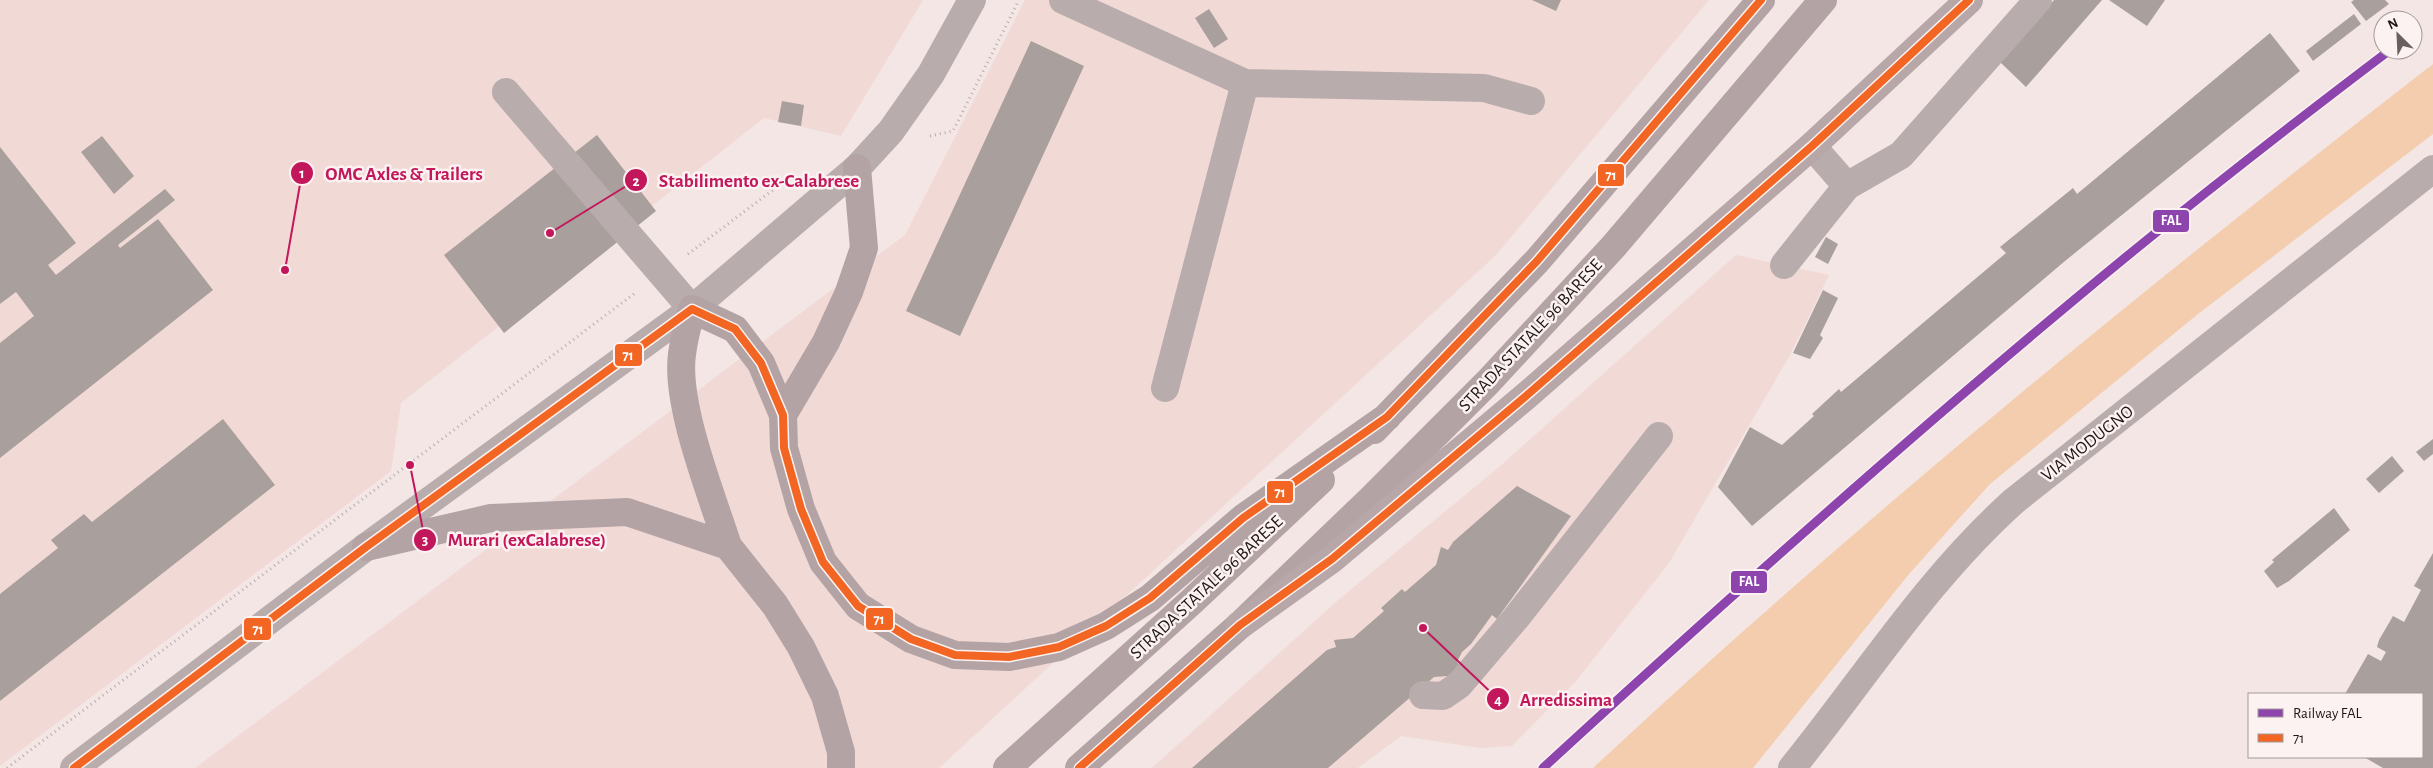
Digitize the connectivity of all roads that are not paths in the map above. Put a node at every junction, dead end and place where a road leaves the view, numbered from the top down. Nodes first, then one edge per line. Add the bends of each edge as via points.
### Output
1 (972, 0) edge
2 (1063, 0) edge
3 (1762, 0) edge
4 (1823, 0) edge
5 (1969, 0) edge
6 (2038, 0) edge
7 (1245, 82) junction
8 (506, 92) dead end
9 (1531, 101) dead end
10 (1812, 146) junction
11 (857, 168) junction
12 (2433, 169) edge
13 (1847, 186) junction
14 (1784, 265) dead end
15 (692, 309) junction
16 (1165, 388) dead end
17 (783, 414) junction
18 (1387, 417) junction
19 (1659, 436) dead end
20 (728, 546) junction
21 (366, 547) junction
22 (1240, 625) junction
23 (1423, 695) dead end
24 (74, 768) edge
25 (841, 768) edge
26 (1007, 768) edge
27 (1079, 768) edge
28 (1792, 768) edge

1 - 11 street via 931,74 891,131
2 - 7 street
3 - 18 main road, STRADA STATALE 96 BARESE via 1537,261
4 - 22 main road, STRADA STATALE 96 BARESE via 1613,247 1488,382
5 - 10 highway
6 - 13 street via 1901,155
7 - 9 street via 1484,88
7 - 16 street
8 - 15 street
10 - 13 street
10 - 22 highway via 1526,396 1332,559
11 - 15 street
11 - 17 main road via 864,248 849,292 826,342
12 - 28 street, VIA MODUGNO via 1985,527 1930,587
13 - 14 street
15 - 17 main road via 735,329 761,362
15 - 20 main road via 682,355 684,395 699,457
15 - 21 street
17 - 18 main road via 784,448 801,509 823,562 858,606 911,639 955,655 1009,657 1059,647 1106,626 1150,598 1243,518
18 - 26 main road, STRADA STATALE 96 BARESE via 1191,602
19 - 23 street via 1459,685 1443,696
20 - 21 main road via 627,512 491,518
20 - 25 main road via 774,605 801,647 825,696 842,752
21 - 24 street
22 - 27 main road, STRADA STATALE 96 BARESE

